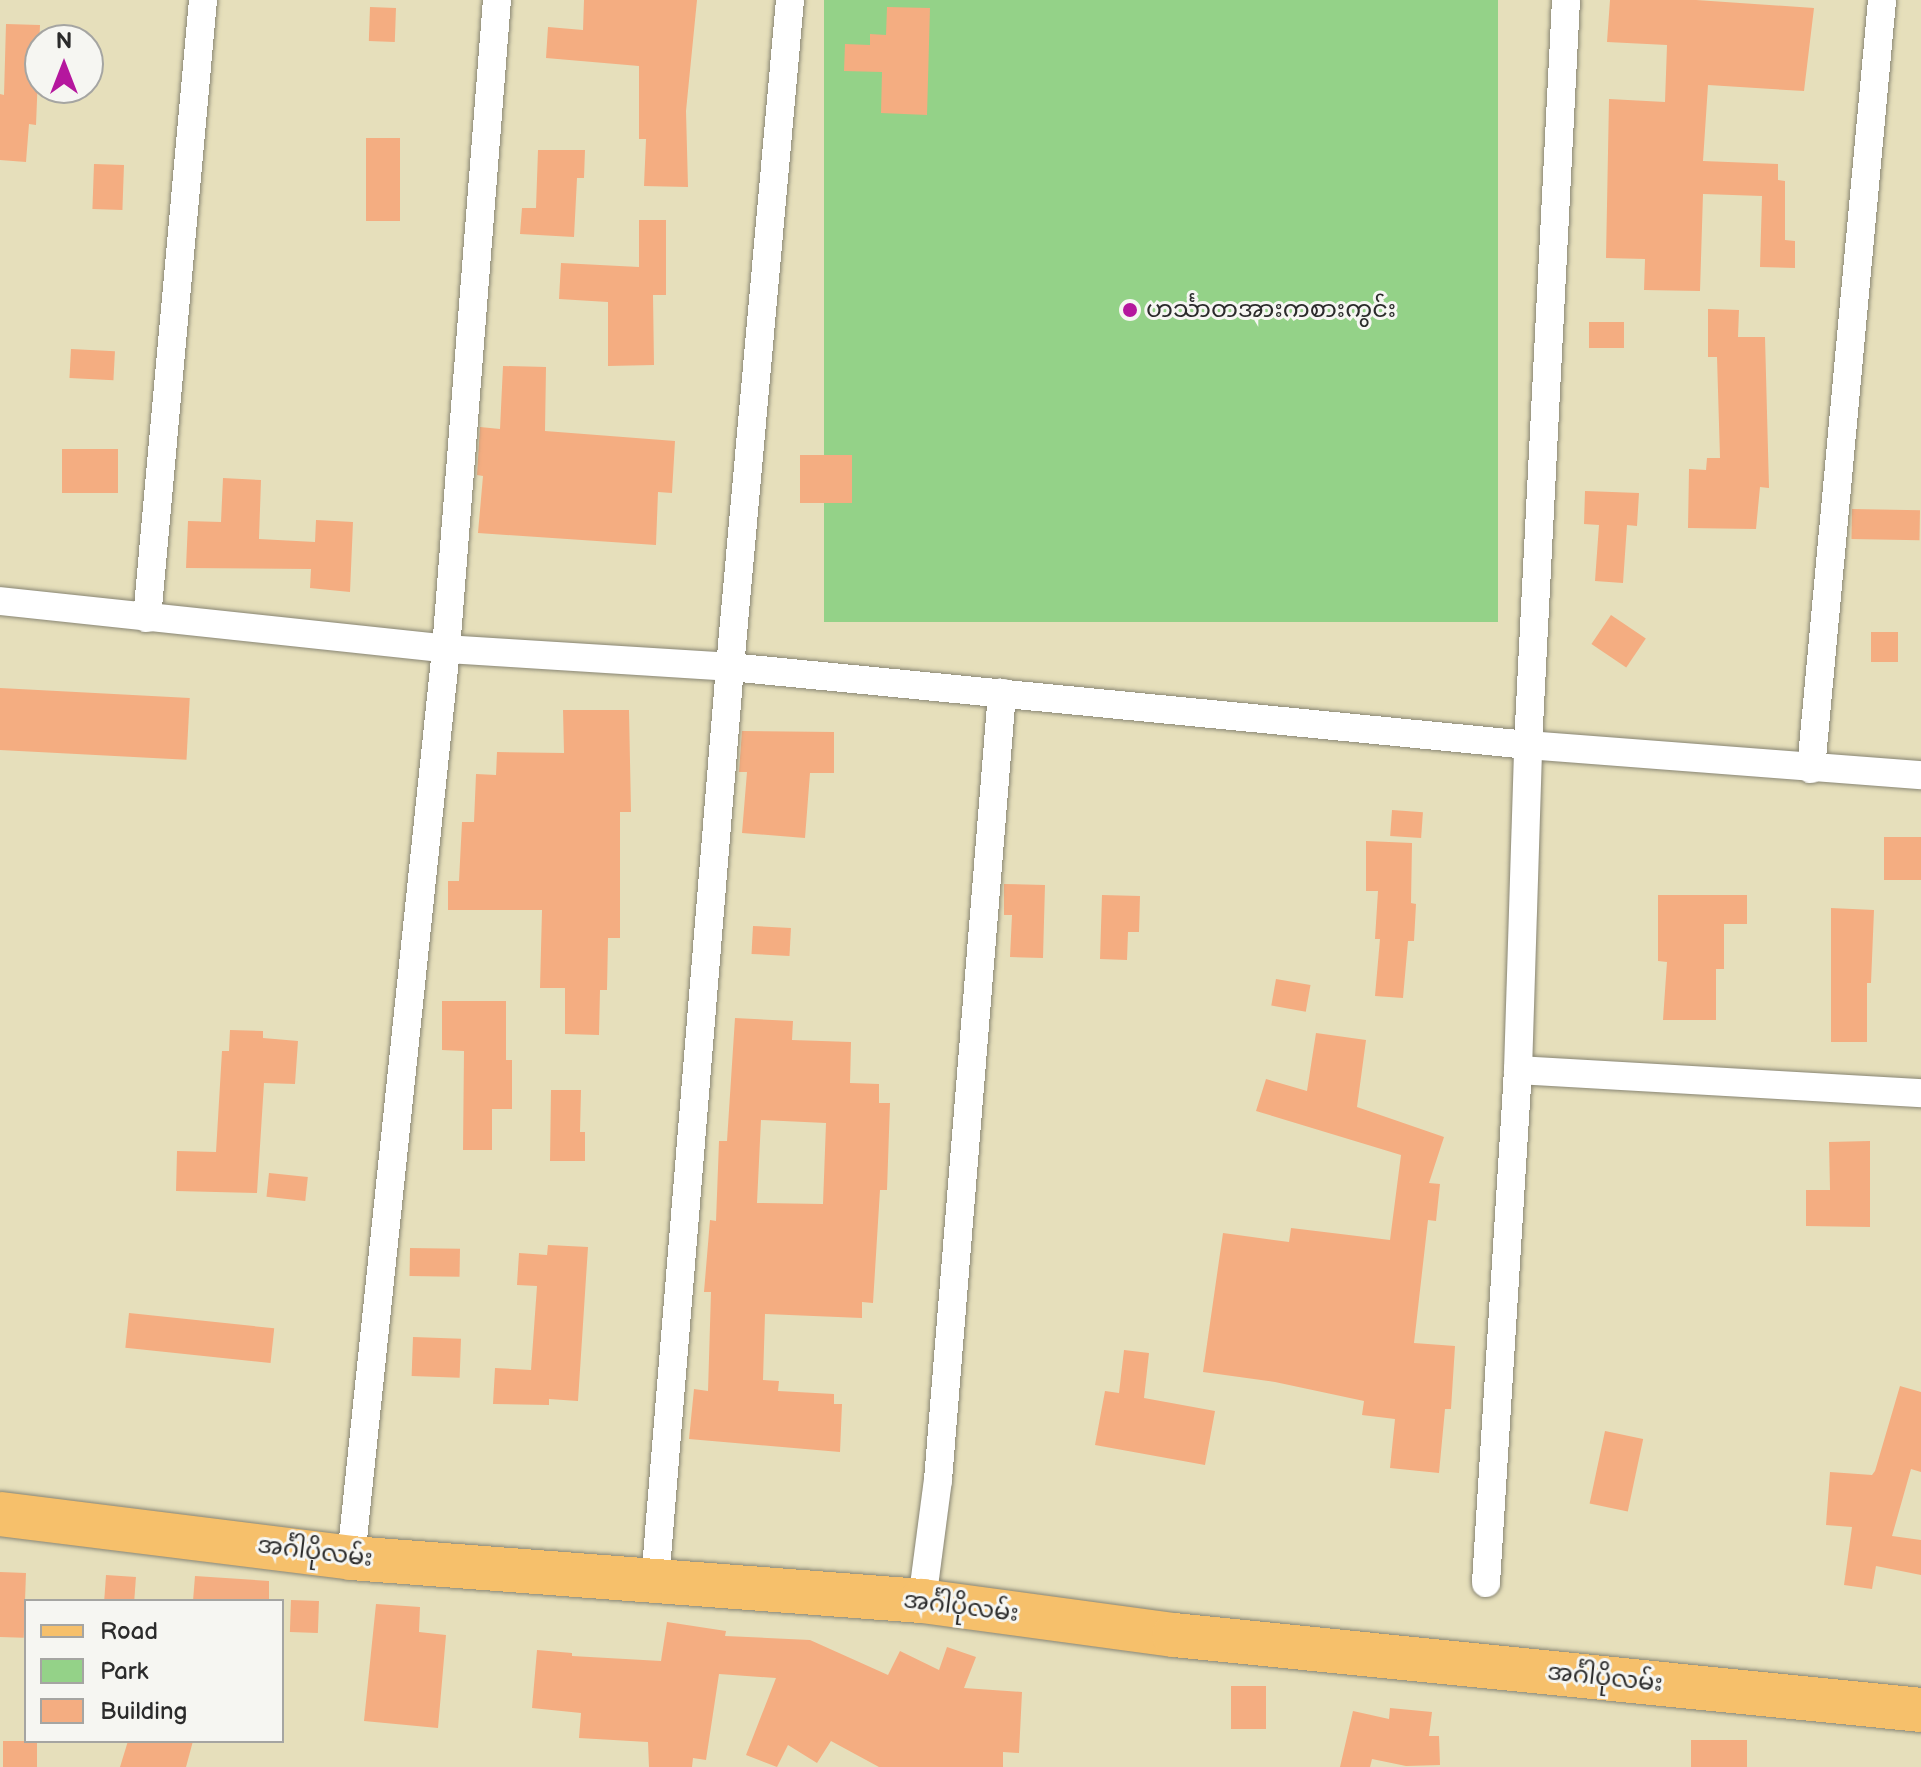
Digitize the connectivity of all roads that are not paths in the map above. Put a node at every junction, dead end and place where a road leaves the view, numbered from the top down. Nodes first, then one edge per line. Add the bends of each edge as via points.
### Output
1 (203, 0) edge
2 (497, 0) edge
3 (790, 0) edge
4 (1566, 0) edge
5 (1882, 0) edge
6 (0, 601) edge
7 (147, 618) junction
8 (446, 649) junction
9 (730, 667) junction
10 (1002, 693) junction
11 (1528, 745) junction
12 (1811, 769) junction
13 (1921, 775) edge
14 (1518, 1070) junction
15 (1921, 1093) edge
16 (0, 1514) edge
17 (351, 1558) junction
18 (655, 1581) junction
19 (1486, 1583) dead end
20 (922, 1601) junction
21 (1921, 1710) edge

1 - 7 street
2 - 8 street
3 - 9 street
4 - 11 street
5 - 12 street
6 - 7 street
7 - 8 street
8 - 9 street
8 - 17 street
9 - 10 street
9 - 18 street
10 - 11 street
10 - 20 street via 938,1480
11 - 12 street
11 - 14 street
12 - 13 street
14 - 15 street
14 - 19 street
16 - 17 main road, အင်္ဂါပိုလမ်း
17 - 18 main road, အင်္ဂါပိုလမ်း
18 - 20 main road, အင်္ဂါပိုလမ်း
20 - 21 main road, အင်္ဂါပိုလမ်း via 1174,1635

